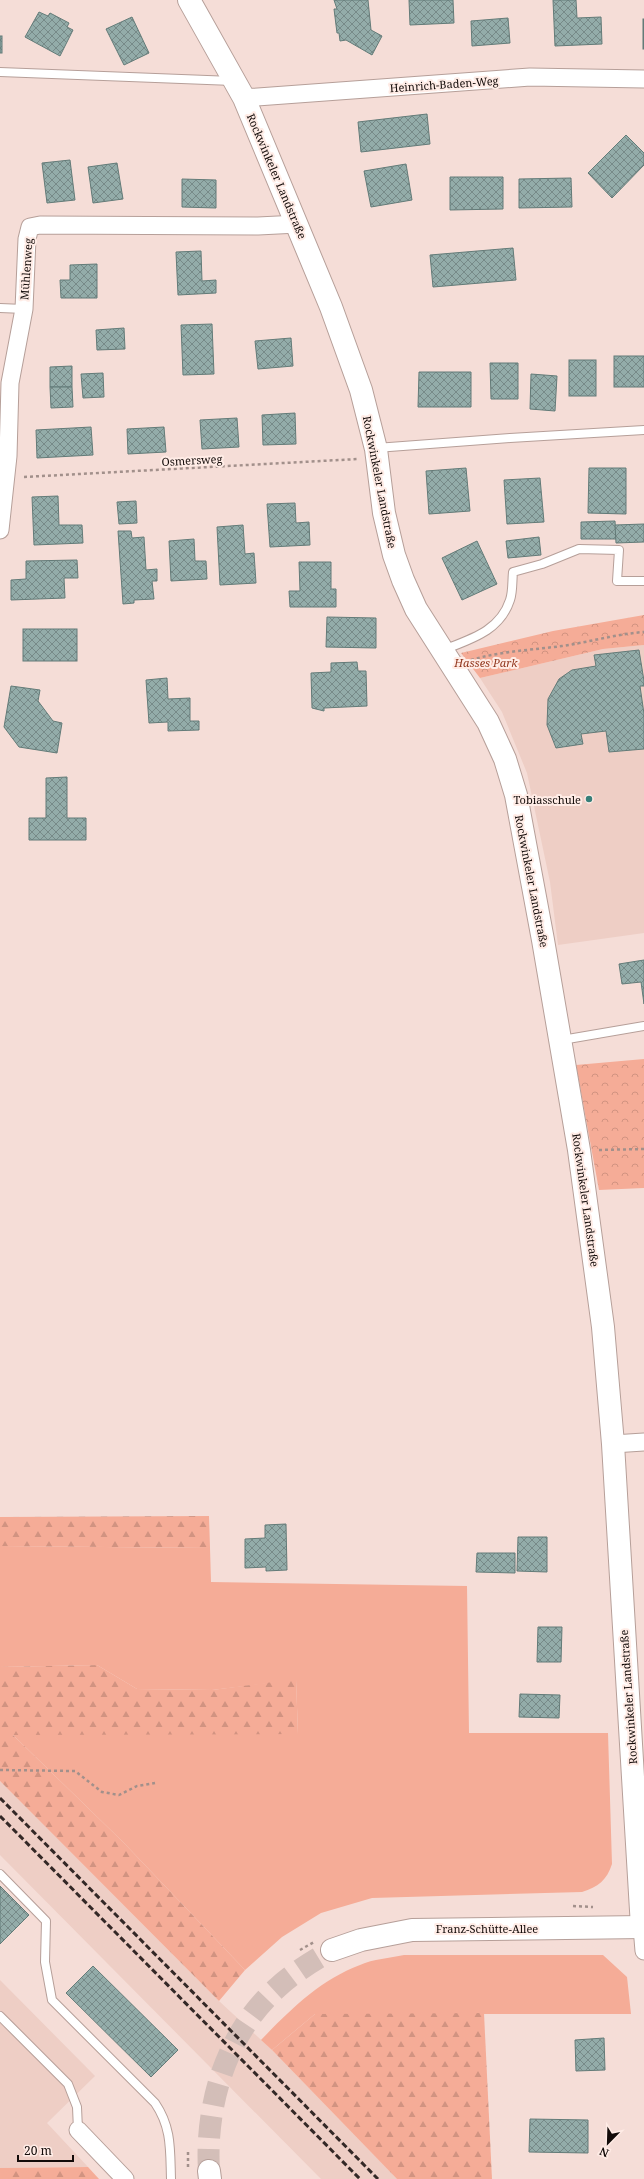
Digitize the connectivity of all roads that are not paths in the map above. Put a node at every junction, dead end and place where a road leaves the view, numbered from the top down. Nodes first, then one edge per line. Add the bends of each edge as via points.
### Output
1 (189, 0) edge
2 (0, 72) edge
3 (644, 79) edge
4 (240, 90) junction
5 (298, 224) junction
6 (0, 308) edge
7 (24, 309) junction
8 (644, 430) edge
9 (376, 449) junction
10 (0, 530) edge
11 (644, 581) edge
12 (447, 658) junction
13 (644, 1026) edge
14 (561, 1040) junction
15 (644, 1442) edge
16 (613, 1444) junction
17 (0, 1874) edge
18 (643, 1927) edge
19 (332, 1950) tunnel mouth
20 (644, 1951) edge
21 (0, 2016) edge
22 (78, 2130) joint
23 (125, 2179) edge
24 (171, 2179) edge

1 - 4 main road, Rockwinkeler Landstraße
2 - 4 lane
3 - 4 street, Heinrich-Baden-Weg via 530,78
4 - 5 main road, Rockwinkeler Landstraße
5 - 7 street, Mühlenweg via 40,225 30,228 27,239
5 - 9 main road, Rockwinkeler Landstraße via 361,390
6 - 7 lane
7 - 10 street, Mühlenweg via 10,383 6,480
8 - 9 lane
9 - 12 main road, Rockwinkeler Landstraße via 384,513 394,555 416,609
11 - 12 lane via 616,581 619,550 579,549 514,572 510,600 501,619 484,634
12 - 14 main road, Rockwinkeler Landstraße via 488,722 506,759 524,834
13 - 14 lane
14 - 16 main road, Rockwinkeler Landstraße via 603,1327
15 - 16 street
16 - 18 main road, Rockwinkeler Landstraße
17 - 24 lane via 46,1921 45,1962 52,2000 155,2103 164,2118 170,2138
18 - 19 main road, Franz-Schütte-Allee via 412,1930 361,1940
18 - 20 street, Rockwinkeler Landstraße
21 - 22 lane via 68,2084 78,2107
22 - 23 street

